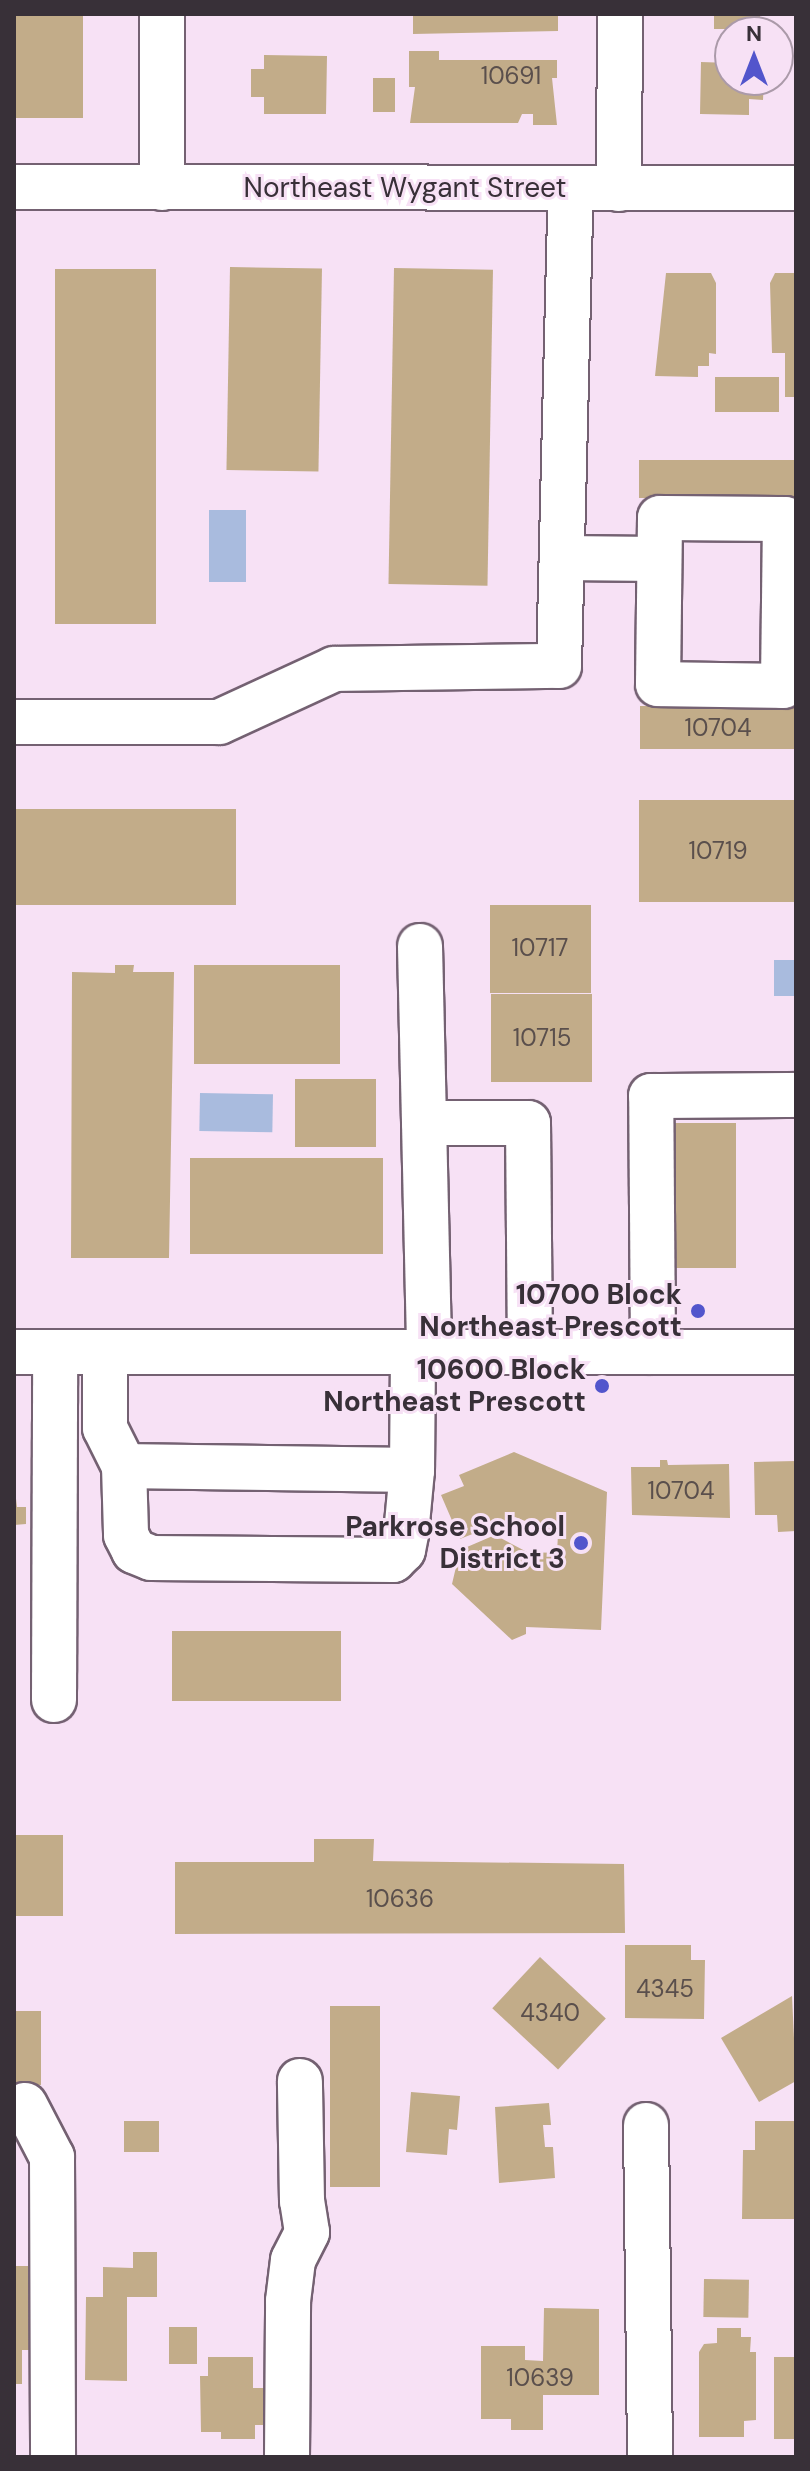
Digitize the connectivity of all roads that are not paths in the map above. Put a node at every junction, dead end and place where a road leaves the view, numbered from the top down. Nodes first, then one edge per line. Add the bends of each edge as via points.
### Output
1 (162, 14) edge
2 (620, 14) edge
3 (14, 187) edge
4 (162, 188) junction
5 (796, 188) edge
6 (571, 189) junction
7 (619, 189) junction
8 (562, 558) junction
9 (659, 559) junction
10 (14, 722) edge
11 (420, 946) dead end
12 (796, 1095) edge
13 (424, 1123) junction
14 (34, 1352) edge
15 (105, 1352) junction
16 (421, 1352) junction
17 (530, 1352) junction
18 (653, 1352) junction
19 (796, 1352) edge
20 (124, 1466) junction
21 (412, 1470) junction
22 (54, 1700) dead end
23 (300, 2081) dead end
24 (25, 2105) dead end
25 (646, 2125) dead end
26 (53, 2457) edge
27 (287, 2457) edge
28 (650, 2457) edge

1 - 4 street
2 - 7 street
3 - 4 street, Northeast Wygant Street
4 - 6 street, Northeast Wygant Street
5 - 7 street, Northeast Wygant Street
6 - 7 street, Northeast Wygant Street
6 - 8 street
8 - 9 street
8 - 10 street via 559,666 334,669 219,722
9 - 9 street via 660,518 785,519 783,686 658,684
11 - 13 street
12 - 18 street via 651,1096
13 - 16 street
13 - 17 street via 528,1123
14 - 15 street
14 - 22 street
15 - 16 street
15 - 20 street via 105,1428
16 - 17 street
16 - 21 street
17 - 18 street
18 - 19 street
20 - 21 street
20 - 21 street via 126,1535 134,1551 151,1558 393,1560 403,1550
23 - 27 street via 307,2232 293,2260 288,2301
24 - 26 street via 52,2157
25 - 28 street

